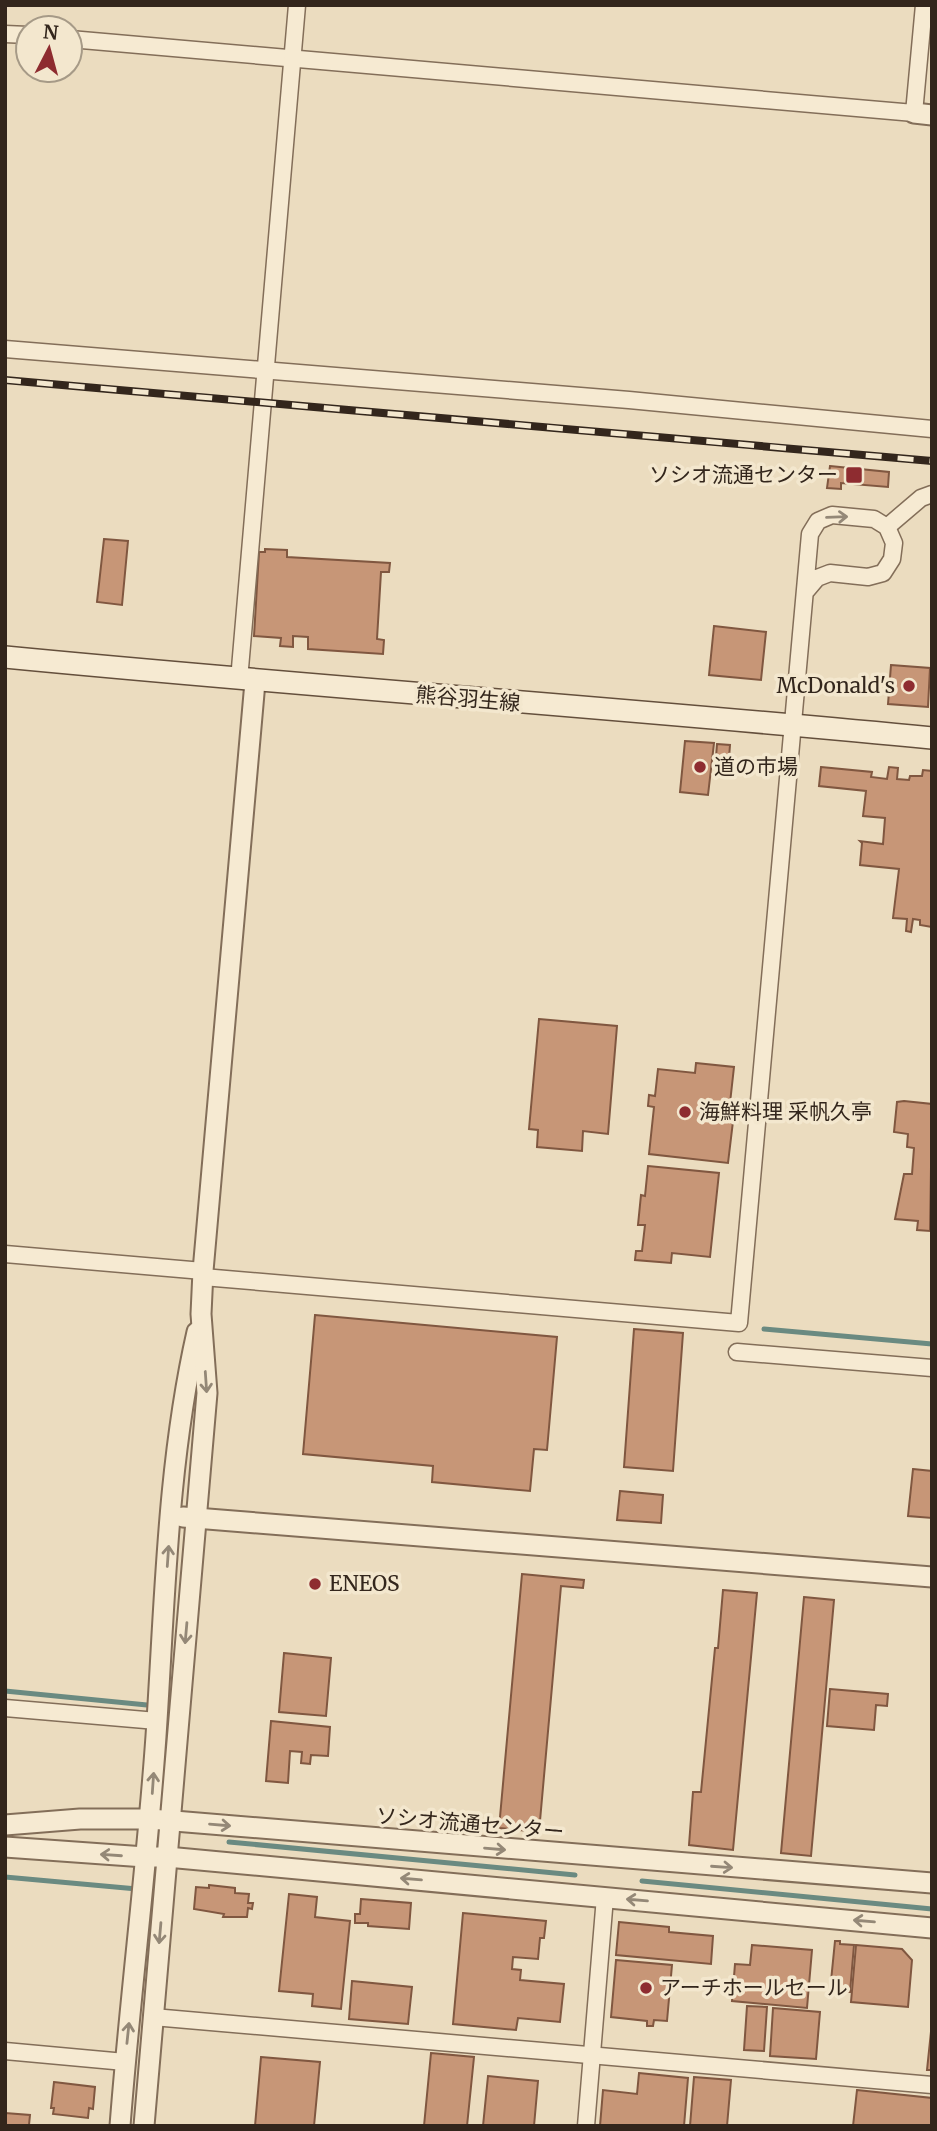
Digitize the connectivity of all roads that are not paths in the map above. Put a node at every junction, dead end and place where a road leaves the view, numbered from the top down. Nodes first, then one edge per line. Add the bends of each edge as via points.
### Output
1 (297, 5) edge
2 (924, 5) edge
3 (84, 40) edge
4 (292, 58) junction
5 (923, 114) edge
6 (5, 349) edge
7 (265, 371) junction
8 (932, 429) edge
9 (932, 494) edge
10 (887, 527) junction
11 (806, 591) junction
12 (5, 657) edge
13 (247, 681) junction
14 (794, 725) junction
15 (932, 738) edge
16 (5, 1254) edge
17 (203, 1274) junction
18 (201, 1314) junction
19 (737, 1352) dead end
20 (932, 1368) edge
21 (171, 1516) junction
22 (195, 1518) junction
23 (932, 1577) edge
24 (5, 1709) edge
25 (157, 1721) junction
26 (150, 1819) junction
27 (171, 1821) junction
28 (5, 1825) edge
29 (5, 1847) edge
30 (145, 1857) junction
31 (167, 1857) junction
32 (932, 1883) edge
33 (605, 1897) junction
34 (932, 1928) edge
35 (153, 2017) junction
36 (5, 2051) edge
37 (591, 2055) junction
38 (125, 2062) junction
39 (932, 2085) edge
40 (120, 2126) edge
41 (144, 2126) edge
42 (586, 2126) edge

1 - 4 street
2 - 5 street
3 - 4 street
4 - 5 street
4 - 7 street
6 - 7 street
7 - 8 street
7 - 13 street
9 - 10 street
10 - 11 street via 894,543 892,559 883,573 868,577 830,573 817,578
11 -> 10 street via 810,534 818,521 832,515 874,519
11 - 14 street
12 - 13 main road, 熊谷羽生線
13 - 14 main road, 熊谷羽生線
13 - 17 street
14 - 15 main road, 熊谷羽生線
14 - 17 street via 739,1323
16 - 17 street
17 - 18 street
18 - 21 street via 185,1384
18 -> 22 street via 207,1393
19 - 20 street
21 - 22 street
25 -> 21 street
22 - 23 street
22 -> 27 street
24 - 25 street
26 -> 25 street
26 - 27 street, ソシオ流通センター
26 - 28 street, ソシオ流通センター
26 - 30 street
27 - 31 street
27 -> 32 street, ソシオ流通センター
30 -> 29 street
30 - 31 street
38 -> 30 street
33 -> 31 street
31 -> 35 street
34 -> 33 street
33 - 37 street
35 - 37 street
35 - 41 street
36 - 38 street
37 - 39 street
37 - 42 street
38 - 40 street

